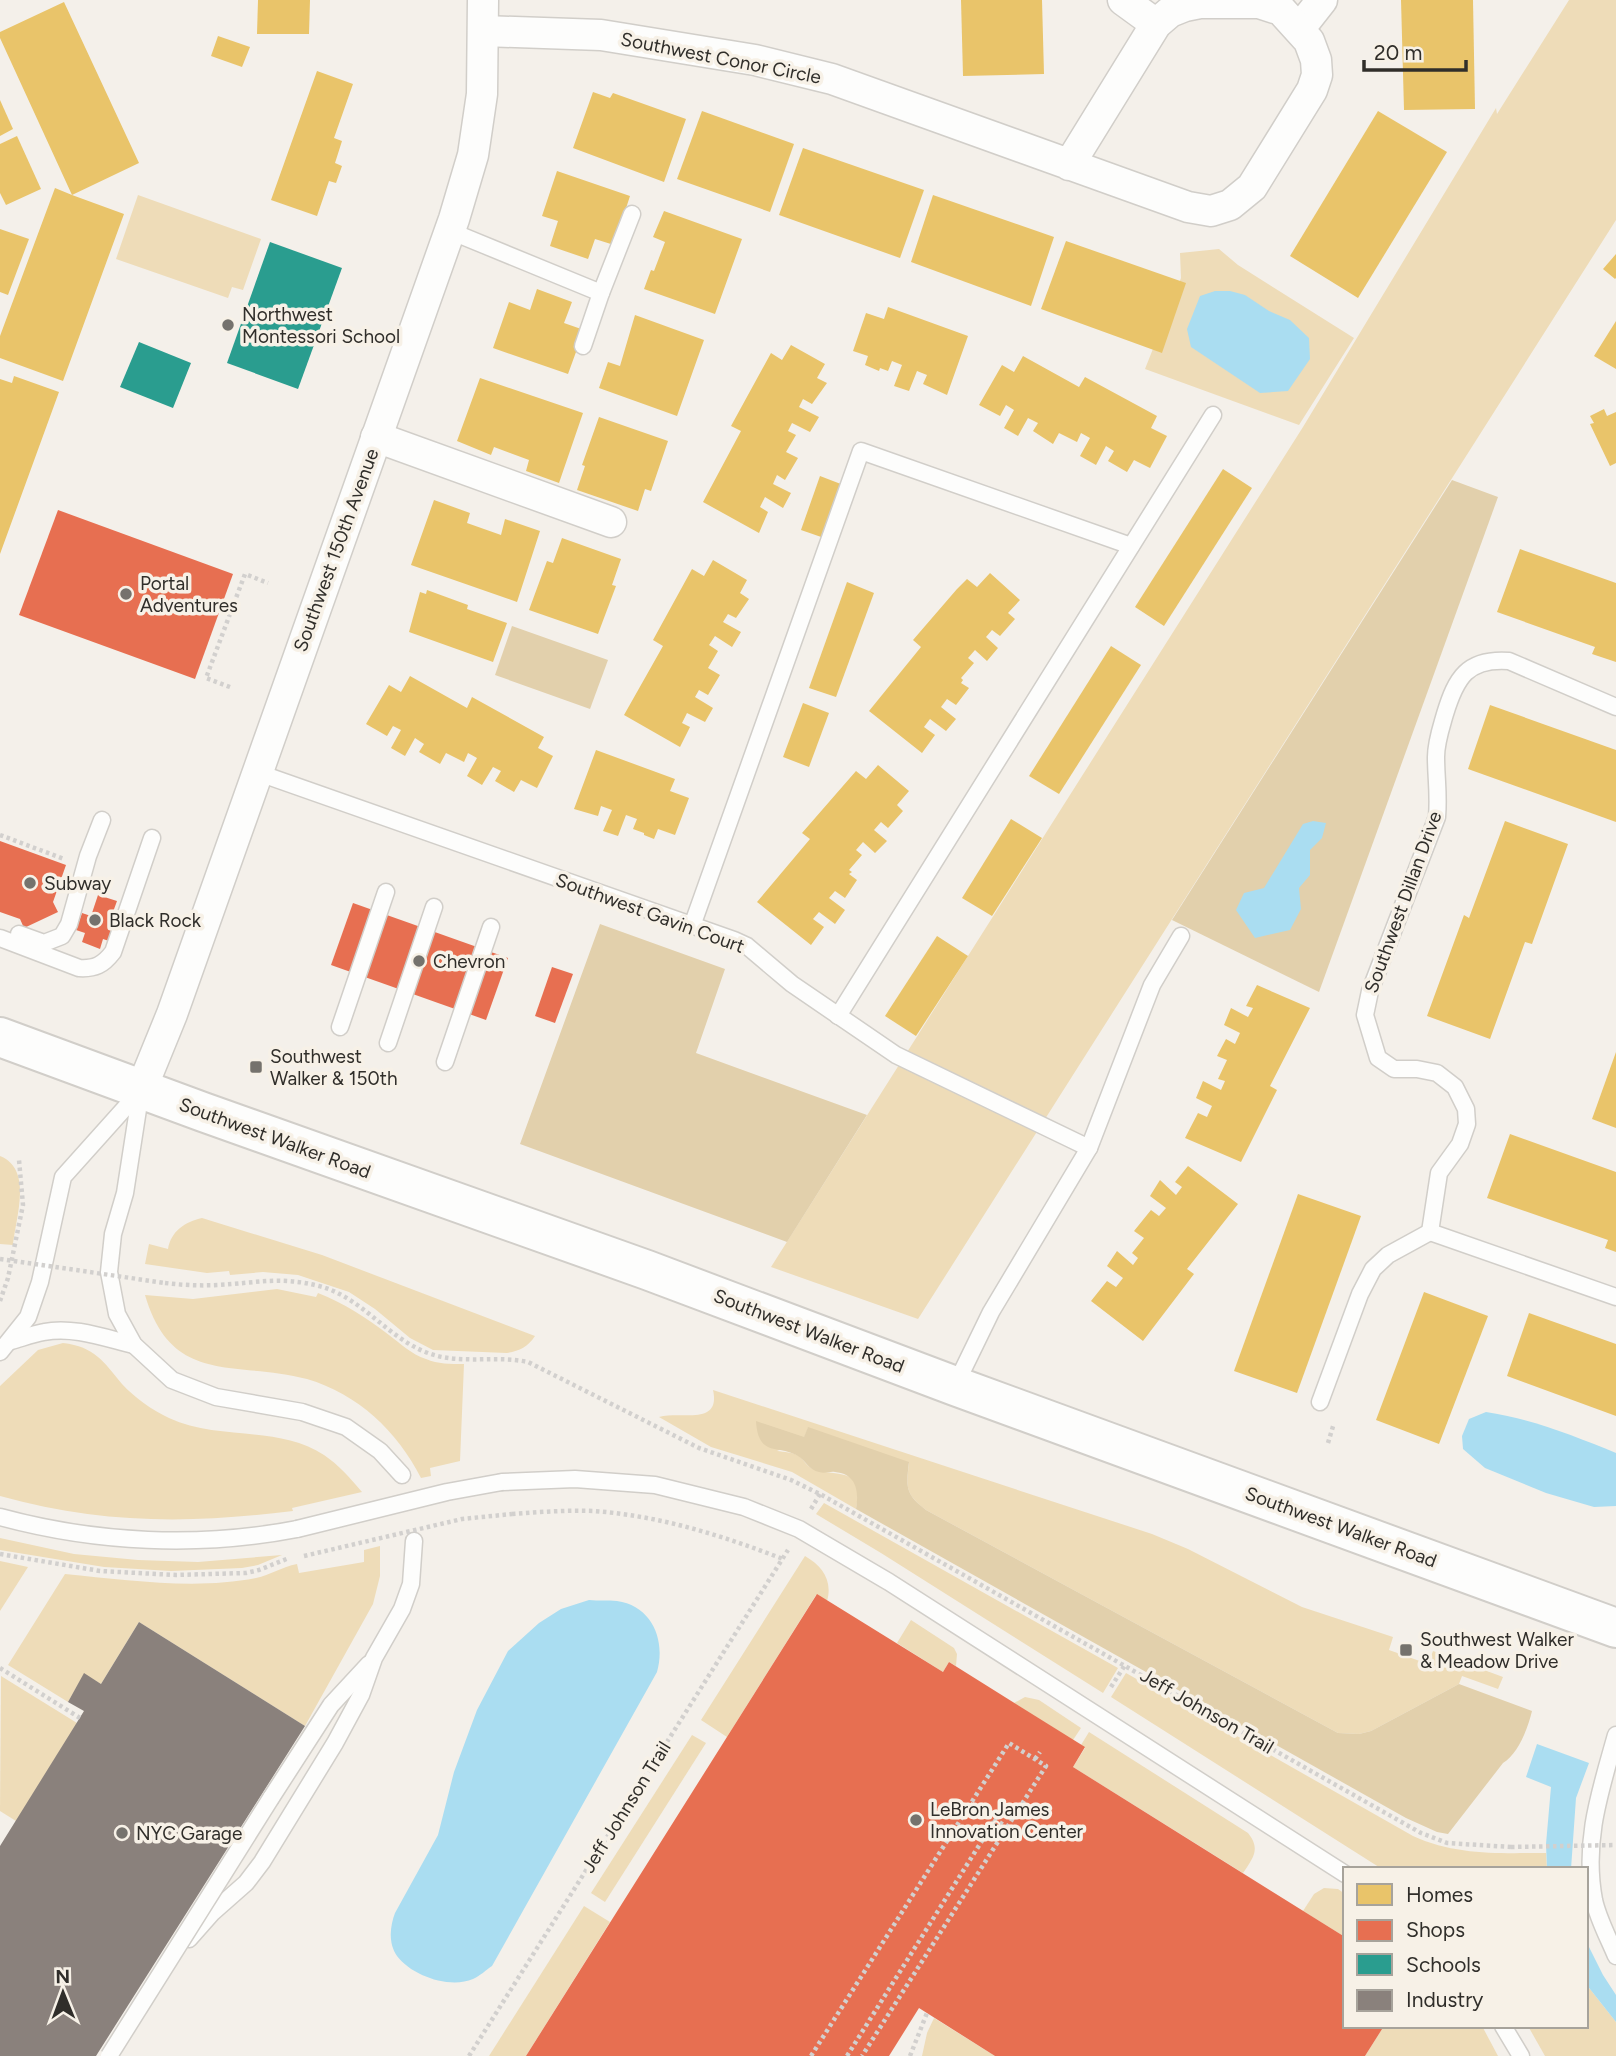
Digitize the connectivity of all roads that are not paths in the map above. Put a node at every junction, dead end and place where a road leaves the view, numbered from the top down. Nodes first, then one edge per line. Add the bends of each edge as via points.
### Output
1 (483, 0) edge
2 (1123, 0) edge
3 (1322, 0) edge
4 (1156, 24) junction
5 (1300, 28) junction
6 (484, 31) junction
7 (1069, 165) junction
8 (632, 214) dead end
9 (450, 231) junction
10 (601, 293) junction
11 (583, 346) dead end
12 (1213, 415) dead end
13 (376, 437) junction
14 (611, 522) dead end
15 (1131, 546) junction
16 (1616, 707) edge
17 (256, 772) junction
18 (102, 820) dead end
19 (152, 838) dead end
20 (386, 891) dead end
21 (434, 907) dead end
22 (692, 926) junction
23 (491, 927) dead end
24 (0, 928) edge
25 (1181, 936) dead end
26 (0, 939) edge
27 (838, 1016) junction
28 (340, 1027) dead end
29 (0, 1037) edge
30 (388, 1043) dead end
31 (445, 1062) dead end
32 (141, 1090) junction
33 (1089, 1148) junction
34 (1430, 1232) junction
35 (1616, 1297) edge
36 (134, 1345) junction
37 (5, 1347) edge
38 (955, 1386) junction
39 (1320, 1402) dead end
40 (402, 1475) dead end
41 (0, 1517) edge
42 (414, 1541) dead end
43 (1616, 1628) edge
44 (374, 1658) junction
45 (1616, 1735) edge
46 (1343, 1873) edge
47 (1616, 1956) edge
48 (1504, 2028) edge
49 (114, 2052) edge
50 (100, 2056) edge
51 (1521, 2056) edge

1 - 6 street, Southwest 150th Avenue
2 - 4 street
3 - 5 street
4 - 5 street, Southwest Conor Circle via 1171,12 1200,3 1259,3 1282,10
4 - 7 street, Southwest Conor Circle
5 - 7 street, Southwest Conor Circle via 1316,60 1312,90 1252,187 1230,205 1212,211 1188,207
6 - 7 street, Southwest Conor Circle via 601,35 755,60 832,79
6 - 9 street, Southwest 150th Avenue via 482,94 473,155
8 - 10 lane
9 - 10 lane
9 - 13 street, Southwest 150th Avenue
10 - 11 lane
12 - 15 lane
13 - 14 street
13 - 17 street, Southwest 150th Avenue
15 - 22 lane via 861,451
15 - 27 lane
16 - 34 lane, Southwest Dillan Drive via 1509,661 1478,664 1454,685 1438,737 1437,817 1364,1015 1378,1058 1394,1069 1437,1073 1455,1087 1466,1109 1467,1124 1460,1144 1439,1173
17 - 22 lane, Southwest Gavin Court
17 - 32 street, Southwest 150th Avenue
18 - 24 lane via 62,936 44,943
19 - 26 lane via 113,953 104,963 93,969 79,968
20 - 28 lane
21 - 30 lane
22 - 27 lane, Southwest Gavin Court via 747,946
23 - 31 lane
25 - 33 lane via 1152,985
27 - 33 lane, Southwest Gavin Court via 896,1055
29 - 32 main road, Southwest Walker Road
32 - 36 lane via 109,1272 117,1314
32 - 37 lane via 63,1177 40,1282 28,1317
32 - 38 main road, Southwest Walker Road via 647,1270
33 - 38 lane via 991,1312
34 - 35 lane
34 - 39 lane via 1388,1255 1373,1269
36 - 37 lane via 61,1331
36 - 40 lane via 172,1380 216,1397 302,1412 346,1427 380,1451
38 - 43 main road, Southwest Walker Road
41 - 46 lane, bridge via 102,1537 236,1538 297,1529 502,1482 575,1479 655,1485 744,1507 799,1529 889,1582
42 - 44 lane via 411,1584
44 - 49 lane, bridge via 294,1752 271,1797 186,1922
44 - 49 lane via 361,1695 335,1743 262,1862 187,1941
45 - 47 lane via 1594,1811 1589,1858 1595,1903
48 - 51 lane
49 - 50 lane

